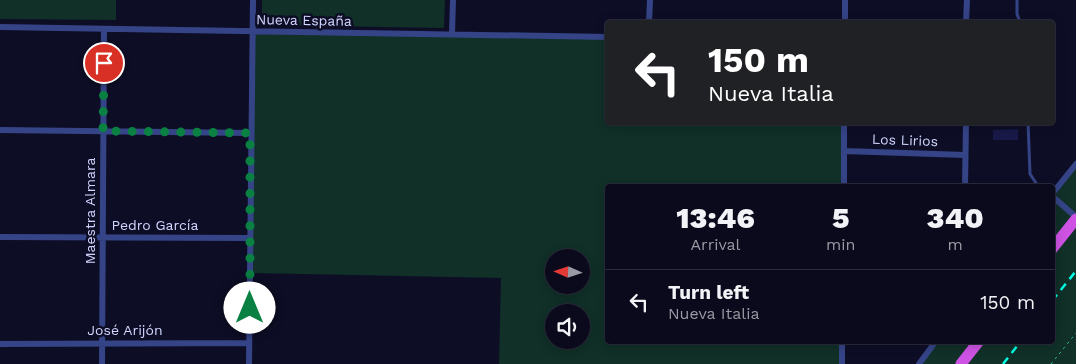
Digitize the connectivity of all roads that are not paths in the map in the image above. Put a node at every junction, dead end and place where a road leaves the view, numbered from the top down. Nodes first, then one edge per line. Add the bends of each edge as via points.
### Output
1 (253, 0) edge
2 (453, 0) edge
3 (650, 0) edge
4 (845, 0) edge
5 (967, 0) edge
6 (1017, 0) edge
7 (649, 20) edge
8 (845, 20) edge
9 (966, 20) edge
10 (1019, 20) edge
11 (0, 27) edge
12 (104, 29) junction
13 (253, 32) junction
14 (452, 34) junction
15 (605, 37) edge
16 (844, 125) edge
17 (966, 125) edge
18 (1028, 125) edge
19 (0, 130) edge
20 (103, 131) junction
21 (250, 133) junction
22 (844, 151) junction
23 (966, 155) junction
24 (1076, 164) edge
25 (844, 184) edge
26 (965, 184) edge
27 (1037, 184) edge
28 (1055, 191) edge
29 (1055, 198) edge
30 (1076, 218) edge
31 (102, 237) junction
32 (0, 238) edge
33 (250, 238) junction
34 (1055, 244) edge
35 (102, 342) junction
36 (249, 343) junction
37 (0, 344) edge
38 (842, 344) edge
39 (934, 344) edge
40 (977, 344) edge
41 (102, 364) edge
42 (249, 364) edge
43 (842, 364) edge
44 (919, 364) edge
45 (961, 364) edge

1 - 13 street
2 - 14 street
3 - 7 street
4 - 8 street
5 - 9 street
6 - 10 lane
11 - 12 street, Nueva España
12 - 13 street, Nueva España
12 - 20 street, Maestra Almara
13 - 14 street, Nueva España
13 - 21 street
14 - 15 street, Nueva España
16 - 22 street
17 - 23 street
18 - 27 lane via 1030,174
19 - 20 street
20 - 21 street
20 - 31 street, Maestra Almara
21 - 33 street
22 - 23 street, Los Lirios
22 - 25 street
23 - 26 street
24 - 28 street
29 - 30 street
30 - 34 highway
31 - 32 street, Pedro García
31 - 33 street, Pedro García
31 - 35 street, Maestra Almara
33 - 36 street
35 - 36 street, José Arijón
35 - 37 street, José Arijón
35 - 41 street, Maestra Almara
36 - 42 street
38 - 43 street
39 - 44 street
40 - 45 highway

